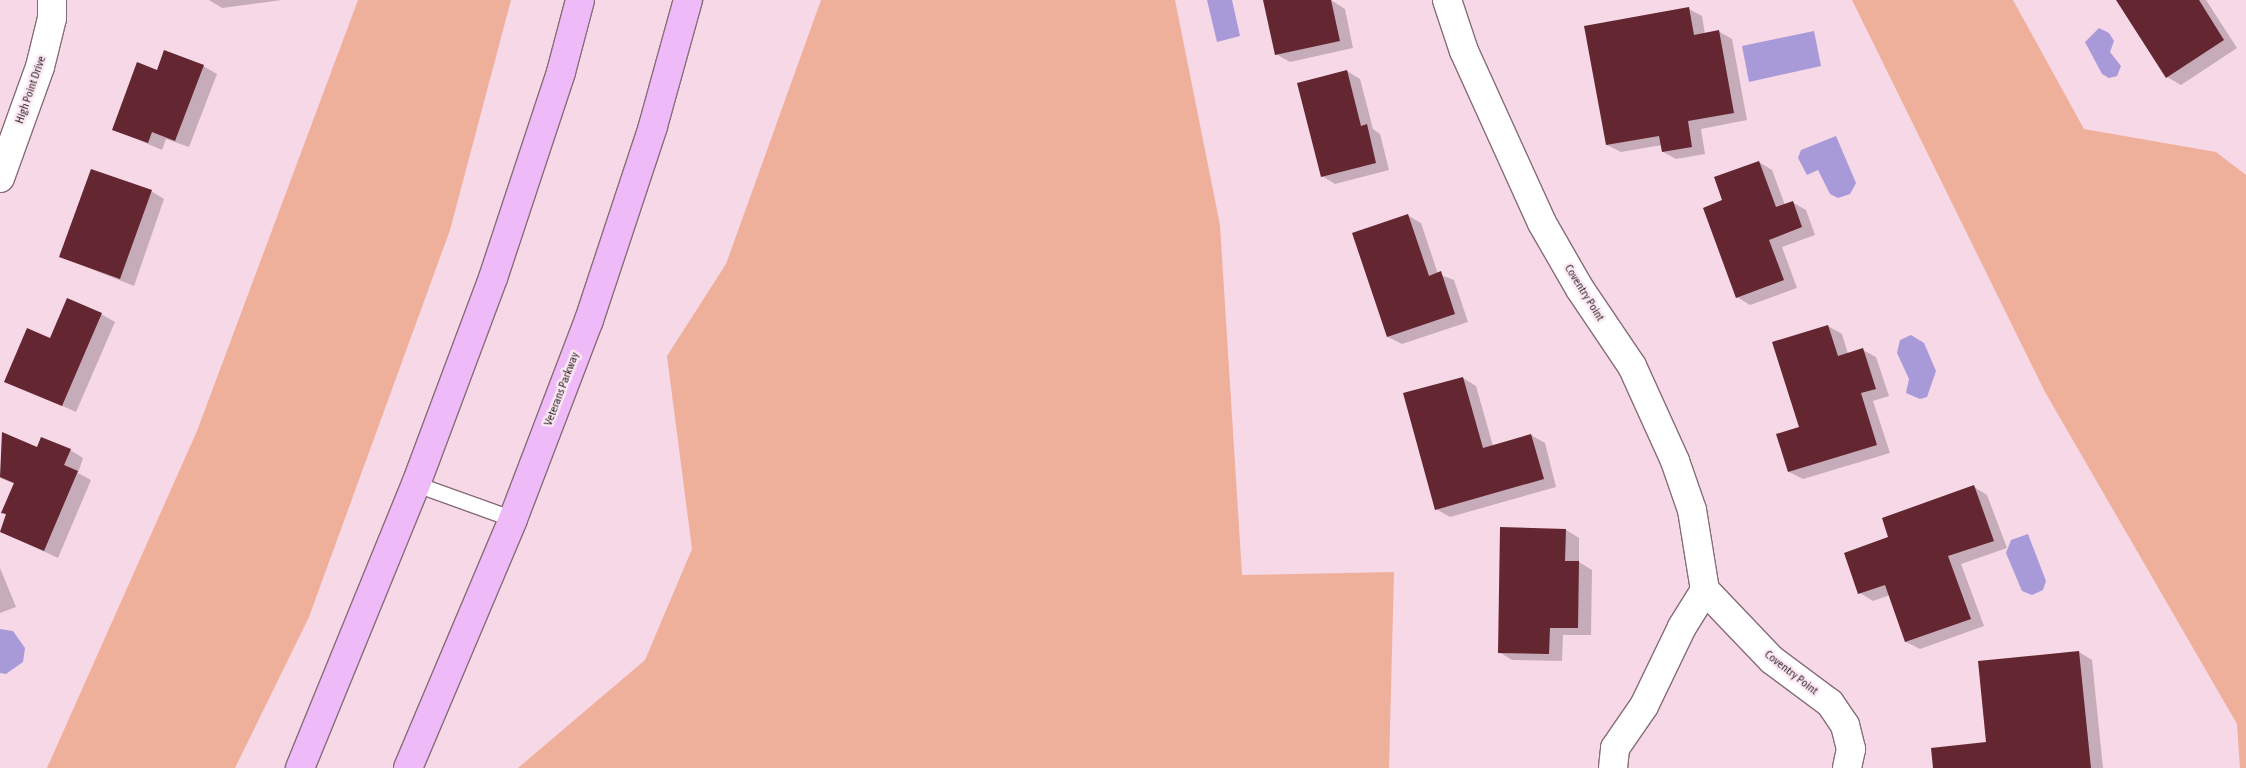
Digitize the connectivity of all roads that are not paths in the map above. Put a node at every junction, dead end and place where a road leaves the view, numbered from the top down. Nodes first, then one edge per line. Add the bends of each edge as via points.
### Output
1 (52, 0) edge
2 (580, 0) edge
3 (688, 0) edge
4 (1448, 0) edge
5 (0, 178) edge
6 (416, 484) junction
7 (513, 519) junction
8 (1705, 590) junction
9 (300, 768) edge
10 (408, 768) edge
11 (1613, 768) edge
12 (1847, 768) edge

1 - 5 street, High Point Drive via 52,18 40,68
2 - 6 highway via 560,72 492,278
3 - 7 highway, Veterans Parkway via 653,126 592,310
4 - 8 street, Coventry Point via 1464,51 1542,224 1580,289 1632,366 1675,461 1692,510
6 - 7 lane
6 - 9 highway
7 - 10 highway, Veterans Parkway
8 - 11 street via 1682,627 1644,706 1615,748
8 - 12 street, Coventry Point via 1772,660 1830,703 1845,725 1851,750

